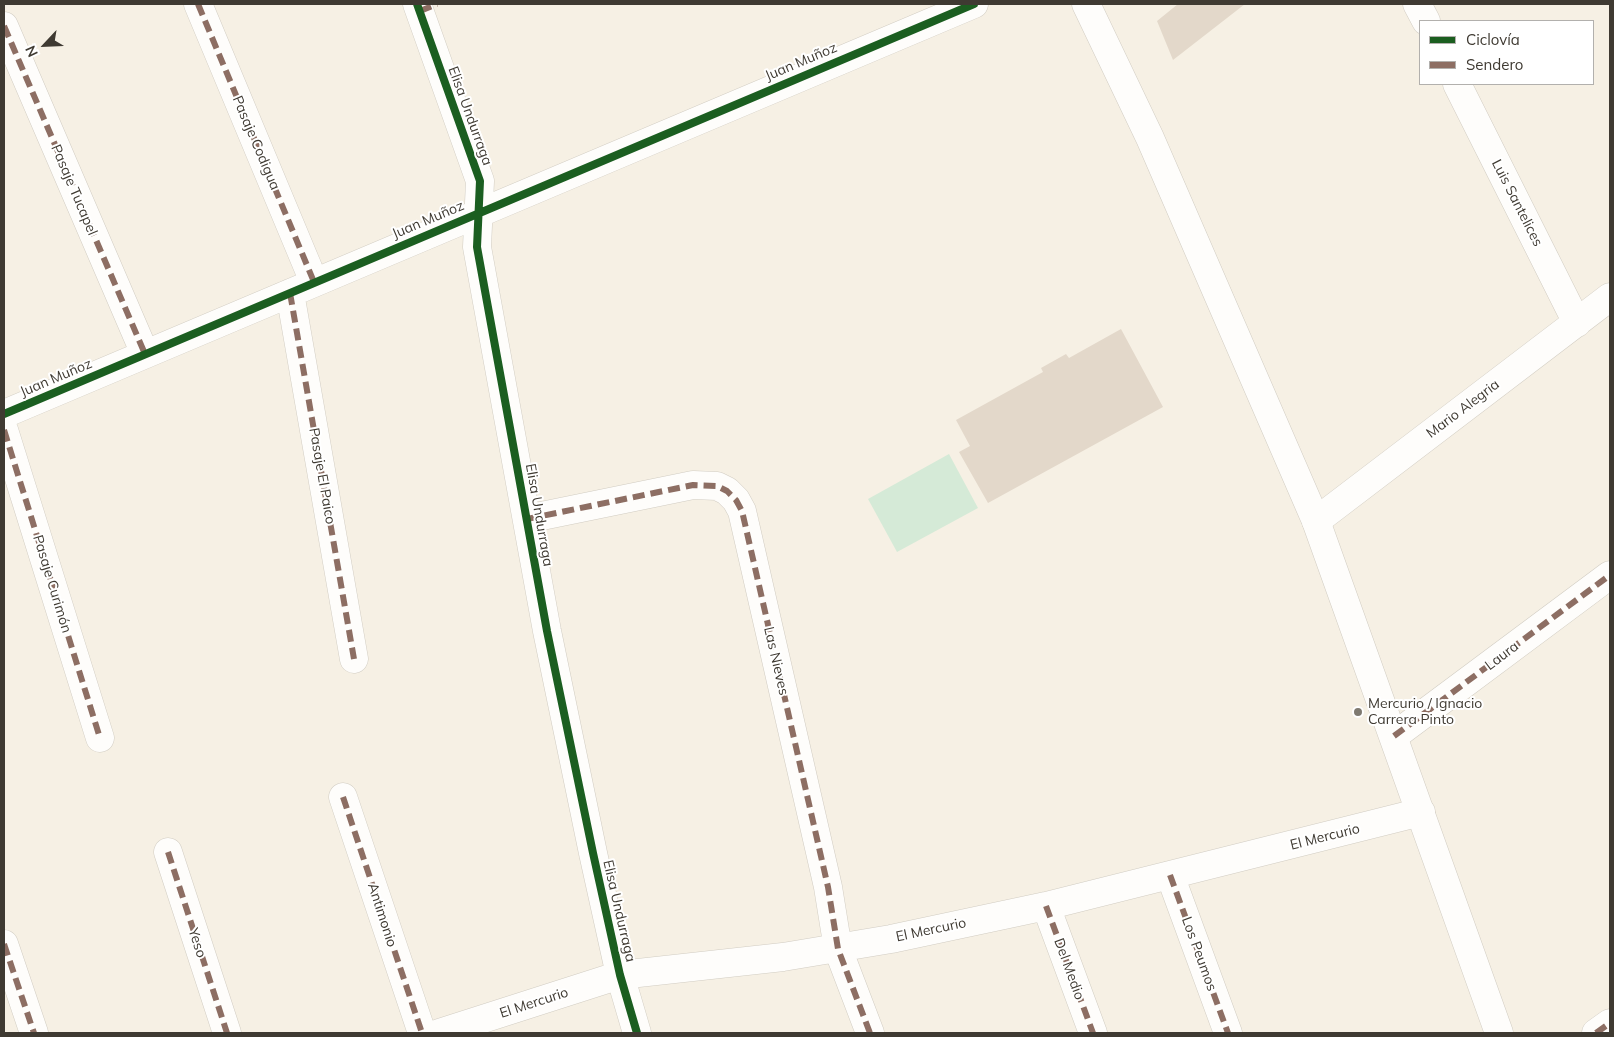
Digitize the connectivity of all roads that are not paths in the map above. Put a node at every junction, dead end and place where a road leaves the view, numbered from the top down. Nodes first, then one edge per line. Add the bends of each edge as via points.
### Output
1 (198, 4) edge
2 (974, 4) edge
3 (1086, 4) edge
4 (1417, 4) edge
5 (425, 6) edge
6 (1425, 20) edge
7 (4, 26) edge
8 (1458, 85) edge
9 (478, 212) junction
10 (302, 288) junction
11 (1610, 297) edge
12 (1577, 322) junction
13 (145, 354) junction
14 (4, 414) edge
15 (4, 430) edge
16 (527, 519) junction
17 (1316, 521) junction
18 (1610, 577) edge
19 (354, 659) dead end
20 (1394, 736) junction
21 (100, 738) dead end
22 (343, 797) dead end
23 (1421, 812) junction
24 (168, 852) dead end
25 (1170, 875) junction
26 (1046, 906) junction
27 (4, 944) edge
28 (838, 949) junction
29 (620, 975) junction
30 (1610, 1023) edge
31 (34, 1033) edge
32 (227, 1033) edge
33 (422, 1033) edge
34 (440, 1033) edge
35 (637, 1033) edge
36 (870, 1033) edge
37 (1093, 1033) edge
38 (1228, 1033) edge
39 (1499, 1033) edge
40 (1596, 1033) edge

1 - 10 street, Pasaje Codigua
2 - 9 street, Juan Muñoz
3 - 17 street via 1150,138
4 - 6 street
5 - 9 street, Elisa Undurraga via 480,181
7 - 13 street, Pasaje Tucapel
8 - 12 street, Luis Santelices
9 - 10 street, Juan Muñoz
9 - 16 street, Elisa Undurraga via 477,246
10 - 13 street, Juan Muñoz
10 - 19 street, Pasaje El Paico
11 - 12 street, Mario Alegria
12 - 17 street, Mario Alegria
13 - 14 street, Juan Muñoz
15 - 21 street, Pasaje Curimón
16 - 28 street, Las Nieves via 693,485 717,486 736,500 742,511 828,887
16 - 29 street, Elisa Undurraga via 569,742
17 - 20 street
18 - 20 street, Laura
20 - 23 street
22 - 33 street, Antimonio
23 - 25 street, El Mercurio
23 - 39 street
24 - 32 street, Yeso
25 - 26 street, El Mercurio
25 - 38 street, Los Peumos
26 - 28 street, El Mercurio
26 - 37 street, Del Medio
27 - 31 street
28 - 29 street, El Mercurio
28 - 36 street, Las Nieves
29 - 34 street, El Mercurio
29 - 35 street, Elisa Undurraga
30 - 40 street

